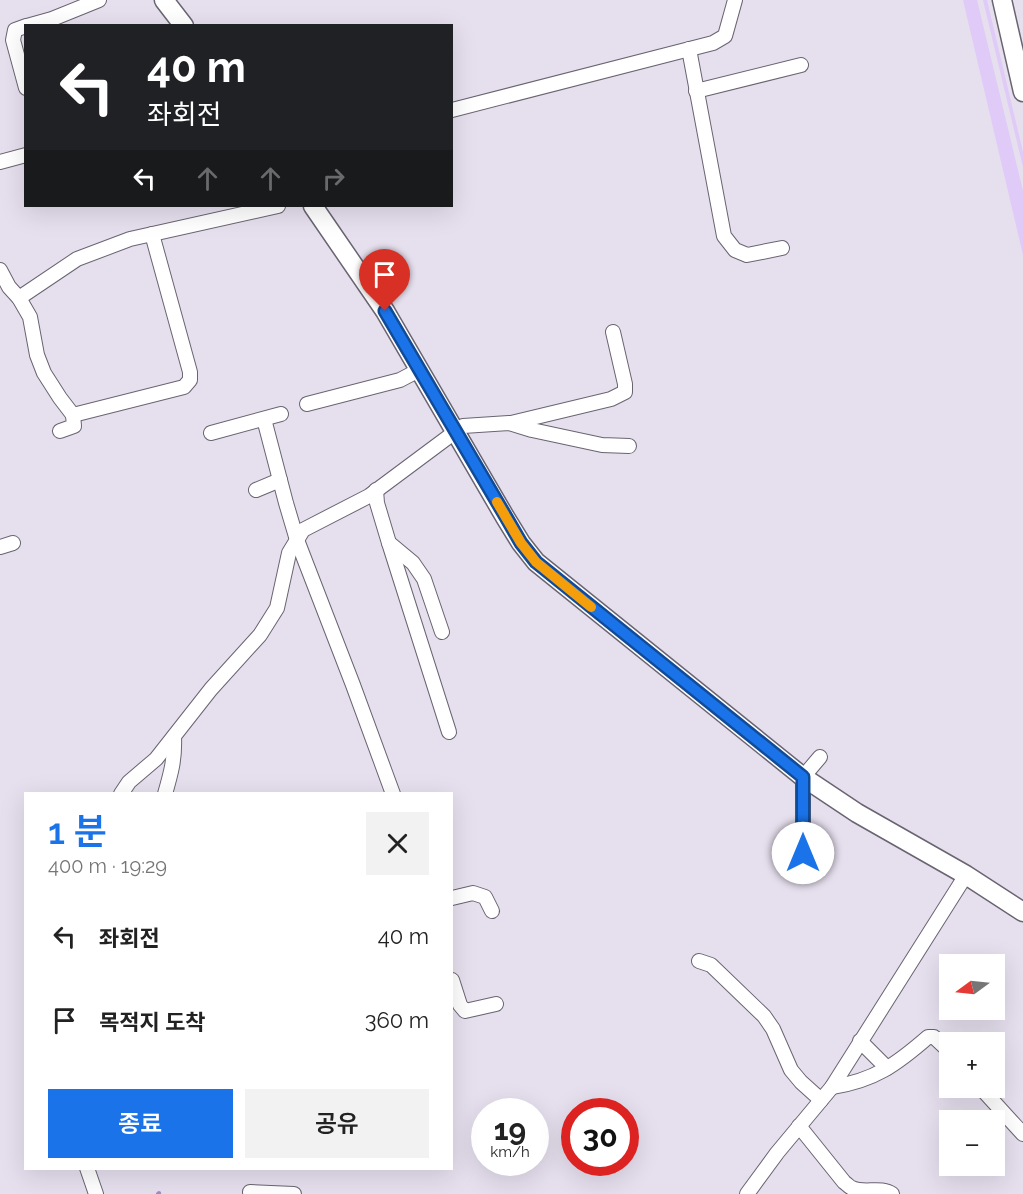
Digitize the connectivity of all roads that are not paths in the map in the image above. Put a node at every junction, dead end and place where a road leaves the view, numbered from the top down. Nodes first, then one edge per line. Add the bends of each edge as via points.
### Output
1 (99, 0) edge
2 (165, 0) edge
3 (735, 0) edge
4 (1002, 0) edge
5 (33, 24) edge
6 (183, 24) edge
7 (24, 27) edge
8 (689, 49) junction
9 (801, 65) dead end
10 (24, 81) edge
11 (696, 90) junction
12 (1023, 92) edge
13 (453, 110) edge
14 (24, 156) edge
15 (0, 162) edge
16 (274, 207) edge
17 (314, 207) edge
18 (152, 234) junction
19 (782, 248) dead end
20 (0, 270) edge
21 (19, 298) junction
22 (613, 332) dead end
23 (419, 370) junction
24 (307, 404) dead end
25 (281, 414) dead end
26 (73, 415) junction
27 (264, 419) junction
28 (509, 423) junction
29 (60, 431) dead end
30 (455, 431) junction
31 (211, 433) dead end
32 (628, 446) dead end
33 (280, 480) junction
34 (256, 490) dead end
35 (376, 490) junction
36 (297, 540) junction
37 (389, 543) junction
38 (442, 632) dead end
39 (449, 732) dead end
40 (174, 737) junction
41 (820, 757) dead end
42 (803, 777) junction
43 (122, 792) edge
44 (166, 792) edge
45 (392, 792) edge
46 (803, 853) dead end
47 (966, 875) junction
48 (453, 898) edge
49 (492, 911) dead end
50 (1023, 912) edge
51 (699, 961) dead end
52 (454, 998) edge
53 (496, 1004) dead end
54 (860, 1041) junction
55 (939, 1042) edge
56 (887, 1068) junction
57 (832, 1087) junction
58 (990, 1098) edge
59 (821, 1100) junction
60 (799, 1126) junction
61 (1023, 1134) edge
62 (88, 1170) edge
63 (251, 1191) edge
64 (96, 1194) edge
65 (294, 1194) edge
66 (747, 1194) edge
67 (892, 1194) edge

1 - 5 street
2 - 6 main road
3 - 8 street via 725,36
4 - 12 main road
7 - 10 street via 15,30 13,40
8 - 11 street
8 - 13 street
9 - 11 street
11 - 19 street via 724,236 735,250 747,255
14 - 15 street
16 - 18 street
17 - 23 main road via 385,311
18 - 21 street via 77,259
18 - 26 street via 190,380 184,387
20 - 21 street
21 - 26 street via 30,317 44,373
22 - 28 street via 629,391 611,399
23 - 24 street via 400,380
23 - 30 main road
25 - 27 street
26 - 29 street via 74,426
27 - 31 street
27 - 33 street
28 - 30 street via 463,426
28 - 32 street via 602,445
30 - 35 street
30 - 42 main road via 536,562
33 - 34 street
33 - 36 street
35 - 36 street via 303,530
35 - 37 street
36 - 40 street via 289,553 277,608 260,635
36 - 45 street
37 - 38 street via 424,579
37 - 39 street
40 - 43 street
40 - 44 street via 174,765
41 - 42 street
42 - 46 street
42 - 47 main road via 857,813
47 - 50 main road
47 - 54 street
48 - 49 street via 473,893 485,897
51 - 59 street via 711,965 764,1016 791,1070
52 - 53 street via 465,1011
54 - 56 street
54 - 57 street
55 - 56 street via 928,1037
56 - 57 street via 869,1078
57 - 59 street
58 - 61 street
59 - 60 street
60 - 66 street
60 - 67 street via 853,1189
62 - 64 street
63 - 65 street

